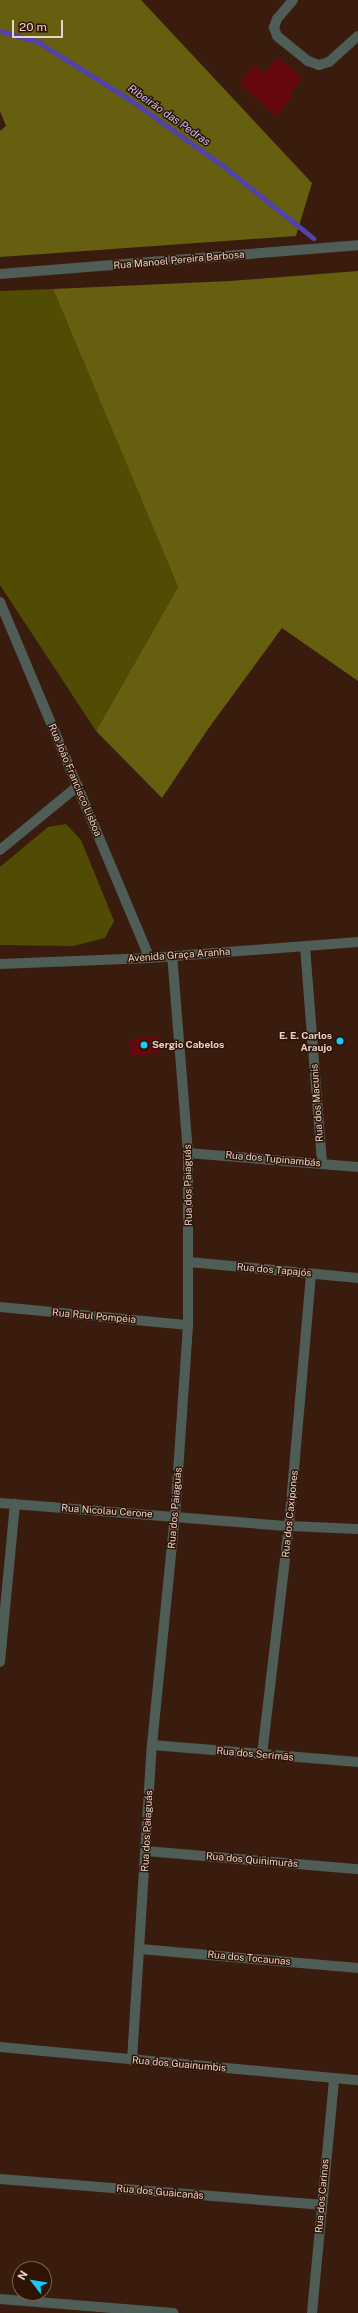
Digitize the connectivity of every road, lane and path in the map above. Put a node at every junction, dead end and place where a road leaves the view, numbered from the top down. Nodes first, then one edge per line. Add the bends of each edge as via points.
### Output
1 (293, 0) edge
2 (358, 36) edge
3 (358, 245) edge
4 (0, 274) edge
5 (0, 602) edge
6 (78, 786) junction
7 (0, 850) edge
8 (358, 942) edge
9 (305, 947) junction
10 (172, 956) junction
11 (150, 958) junction
12 (0, 964) edge
13 (188, 1153) junction
14 (322, 1163) junction
15 (358, 1167) edge
16 (189, 1262) junction
17 (311, 1274) junction
18 (358, 1278) edge
19 (0, 1307) edge
20 (188, 1325) junction
21 (0, 1503) edge
22 (15, 1504) junction
23 (175, 1516) junction
24 (289, 1526) junction
25 (358, 1529) edge
26 (0, 1662) edge
27 (152, 1746) junction
28 (262, 1755) junction
29 (358, 1762) edge
30 (146, 1851) junction
31 (358, 1869) edge
32 (140, 1949) junction
33 (358, 1968) edge
34 (0, 2047) edge
35 (132, 2060) junction
36 (334, 2079) junction
37 (358, 2080) edge
38 (0, 2179) edge
39 (321, 2205) junction
40 (0, 2299) edge
41 (173, 2313) edge
42 (312, 2313) edge

1 - 2 street via 277,19 274,27 277,36 308,61 319,65 329,62
3 - 4 street, Rua Manoel Pereira Barbosa
5 - 6 street, Rua João Francisco Lisboa
6 - 7 street
6 - 11 street, Rua João Francisco Lisboa
8 - 9 street, Avenida Graça Aranha
9 - 10 street, Avenida Graça Aranha
9 - 14 street, Rua dos Macunis
10 - 11 street, Avenida Graça Aranha
10 - 13 street, Rua dos Paiaguás
11 - 12 street, Avenida Graça Aranha
13 - 14 street, Rua dos Tupinambás
13 - 16 street, Rua dos Paiaguás
14 - 15 street, Rua dos Tupinambás
16 - 17 street, Rua dos Tapajós
16 - 20 street, Rua dos Paiaguás
17 - 18 street, Rua dos Tapajós
17 - 24 street, Rua dos Caxipones
19 - 20 street, Rua Raul Pompéia
20 - 23 street, Rua dos Paiaguás
21 - 22 street, Rua Nicolau Cerone
22 - 23 street, Rua Nicolau Cerone
22 - 26 street
23 - 24 street, Rua Nicolau Cerone
23 - 27 street, Rua dos Paiaguás
24 - 25 street, Rua Nicolau Cerone
24 - 28 street, Rua dos Caxipones
27 - 28 street, Rua dos Serimãs
27 - 30 street, Rua dos Paiaguás
28 - 29 street, Rua dos Serimãs
30 - 31 street, Rua dos Quinimurãs
30 - 32 street, Rua dos Paiaguás
32 - 33 street, Rua dos Tocaunas
32 - 35 street, Rua dos Paiaguás
34 - 35 street, Rua dos Guainumbis
35 - 36 street, Rua dos Guainumbis
36 - 37 street, Rua dos Guainumbis
36 - 39 street, Rua dos Carinas
38 - 39 street, Rua dos Guaicanãs
39 - 42 street, Rua dos Carinas
40 - 41 street

